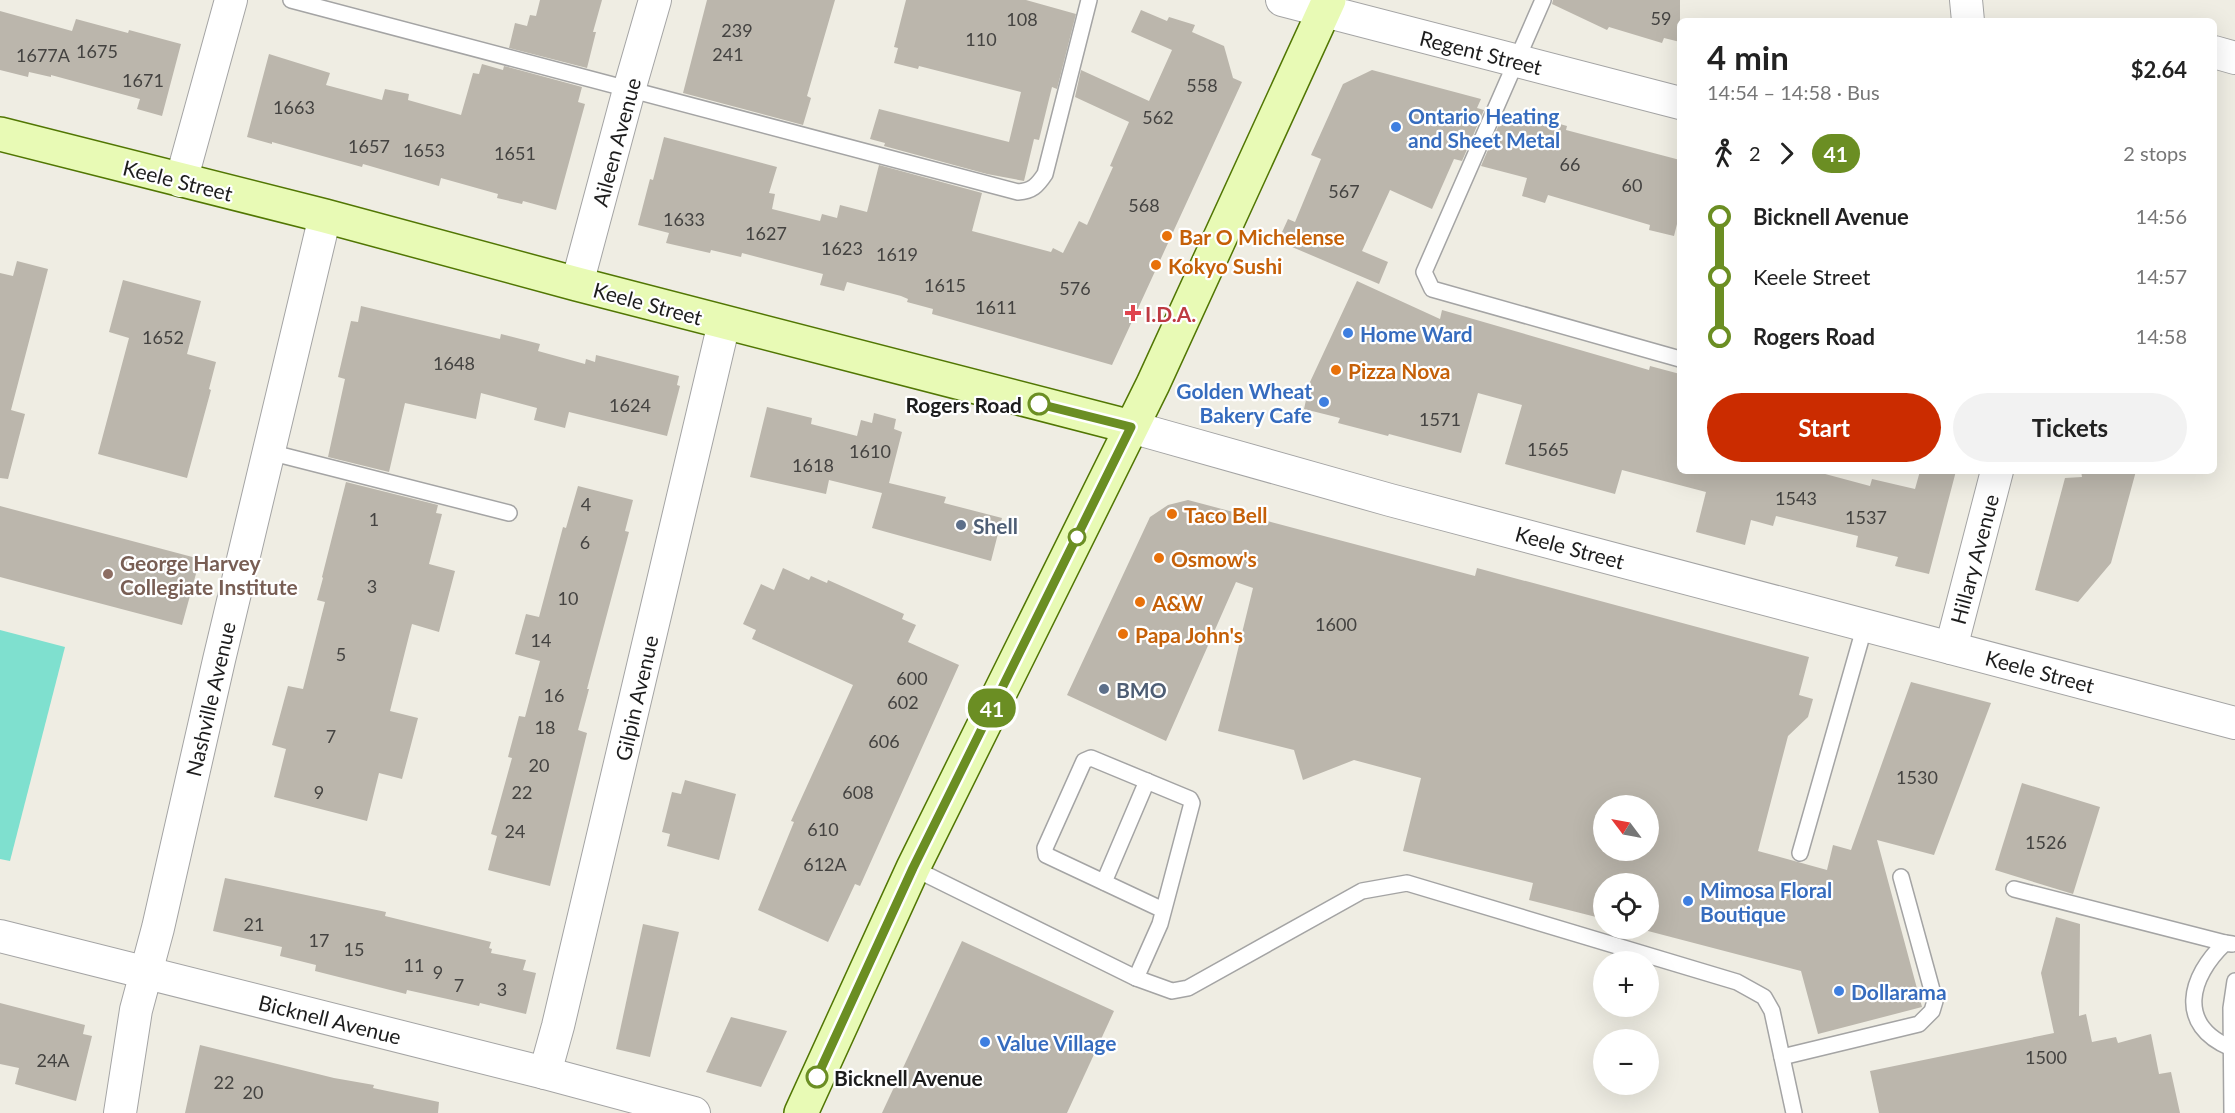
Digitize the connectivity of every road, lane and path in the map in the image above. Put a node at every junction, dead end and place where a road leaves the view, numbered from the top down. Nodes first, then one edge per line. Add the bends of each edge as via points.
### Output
1 (231, 0) edge
2 (291, 0) edge
3 (655, 0) edge
4 (1089, 0) edge
5 (1282, 0) edge
6 (1543, 0) edge
7 (1966, 0) edge
8 (1327, 5) edge
9 (1968, 18) edge
10 (2217, 53) edge
11 (2235, 58) edge
12 (1516, 60) junction
13 (629, 90) junction
14 (1677, 102) edge
15 (0, 134) edge
16 (181, 181) junction
17 (325, 216) junction
18 (577, 284) junction
19 (724, 322) junction
20 (1677, 358) edge
21 (1131, 427) junction
22 (268, 452) junction
23 (1996, 474) edge
24 (509, 513) dead end
25 (1865, 625) junction
26 (1951, 648) junction
27 (2235, 723) edge
28 (1147, 781) junction
29 (1800, 853) dead end
30 (913, 868) junction
31 (1901, 877) dead end
32 (1104, 882) junction
33 (2014, 889) dead end
34 (1163, 910) junction
35 (0, 936) edge
36 (2230, 944) edge
37 (146, 972) junction
38 (1136, 978) junction
39 (2235, 981) edge
40 (2231, 1048) junction
41 (1782, 1057) junction
42 (545, 1073) junction
43 (120, 1113) edge
44 (694, 1113) edge
45 (801, 1113) edge
46 (1794, 1113) edge
47 (2232, 1113) edge

1 - 16 street
2 - 13 lane
3 - 13 street, Aileen Avenue
4 - 13 lane via 1045,174 1029,192
5 - 8 street, Regent Street
6 - 12 lane
7 - 9 street
8 - 12 street, Regent Street
8 - 21 main road
10 - 11 street
12 - 14 street, Regent Street
12 - 20 lane via 1424,272 1432,289
13 - 18 street, Aileen Avenue
15 - 16 main road, Keele Street
16 - 17 main road, Keele Street
17 - 18 main road, Keele Street
17 - 22 street, Nashville Avenue
18 - 19 main road, Keele Street
19 - 21 main road, Keele Street
19 - 42 street, Gilpin Avenue
21 - 25 street, Keele Street
21 - 30 main road
22 - 24 lane
22 - 37 street, Nashville Avenue
23 - 26 street, Hillary Avenue
25 - 26 street, Keele Street
25 - 29 lane
26 - 27 street, Keele Street
28 - 32 lane
28 - 32 lane via 1091,758 1084,761 1045,848 1046,855
28 - 34 lane via 1192,803
30 - 38 lane
30 - 45 main road
31 - 41 lane via 1935,1001 1932,1011 1919,1024
32 - 34 lane
33 - 36 lane
34 - 38 lane
35 - 37 street, Bicknell Avenue
36 - 40 lane via 2211,956 2200,973 2192,1003 2200,1025 2216,1042
37 - 42 street, Bicknell Avenue
37 - 43 street, Nashville Avenue
38 - 41 lane via 1172,991 1188,988 1362,891 1407,883 1737,982 1764,997 1772,1011
39 - 40 lane
40 - 47 lane
41 - 46 lane
42 - 44 street, Bicknell Avenue

